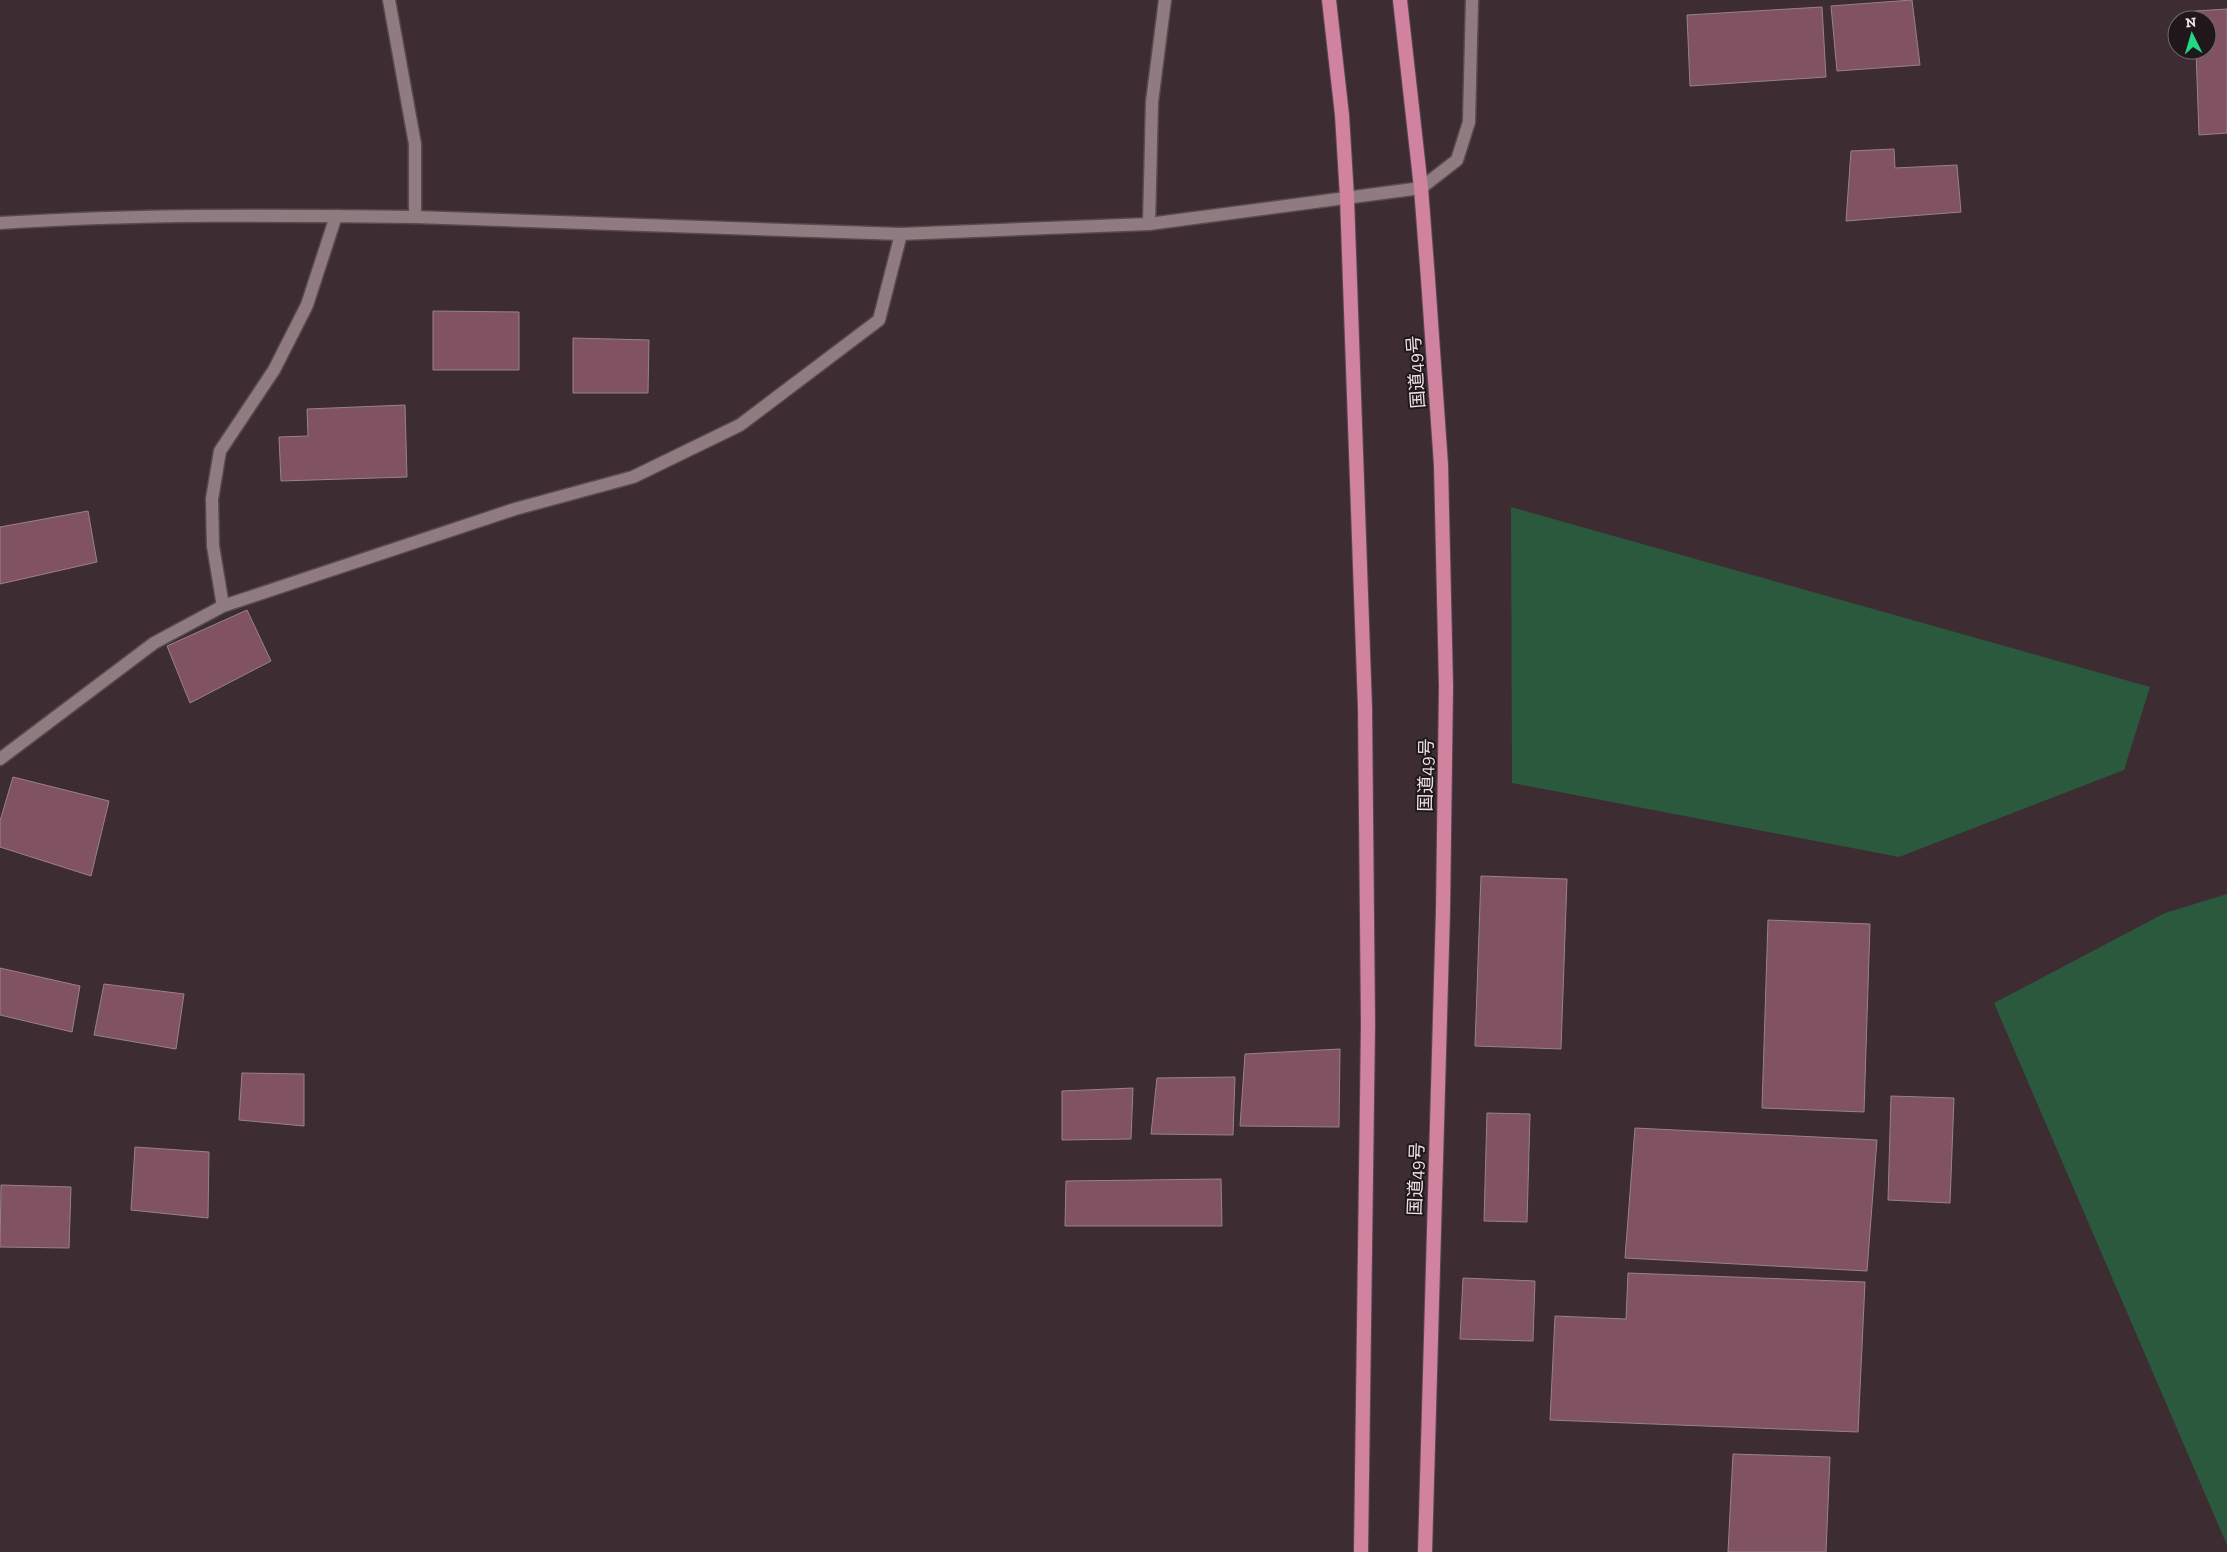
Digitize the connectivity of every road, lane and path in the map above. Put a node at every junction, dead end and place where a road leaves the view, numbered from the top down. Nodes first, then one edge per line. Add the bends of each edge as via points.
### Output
1 (389, 0) edge
2 (1165, 0) edge
3 (1328, 0) edge
4 (1400, 0) edge
5 (1472, 0) edge
6 (1421, 188) junction
7 (1347, 197) junction
8 (336, 216) junction
9 (415, 217) junction
10 (0, 223) edge
11 (1149, 224) junction
12 (901, 234) junction
13 (223, 606) junction
14 (0, 759) edge
15 (1361, 1552) edge
16 (1426, 1552) edge

1 - 9 street via 415,144
2 - 11 street via 1152,102
3 - 7 highway via 1342,115
4 - 6 highway, 国道49号
5 - 6 street via 1469,122 1457,160
6 - 7 street
6 - 16 highway, 国道49号 via 1441,465 1446,686
7 - 11 street
7 - 15 highway via 1365,688 1367,856
8 - 9 street
8 - 10 street via 72,218
8 - 13 street via 307,305 274,370 220,452 212,499 213,546
9 - 12 street
11 - 12 street
12 - 13 street via 879,320 740,425 633,477 515,509
13 - 14 street via 154,643

